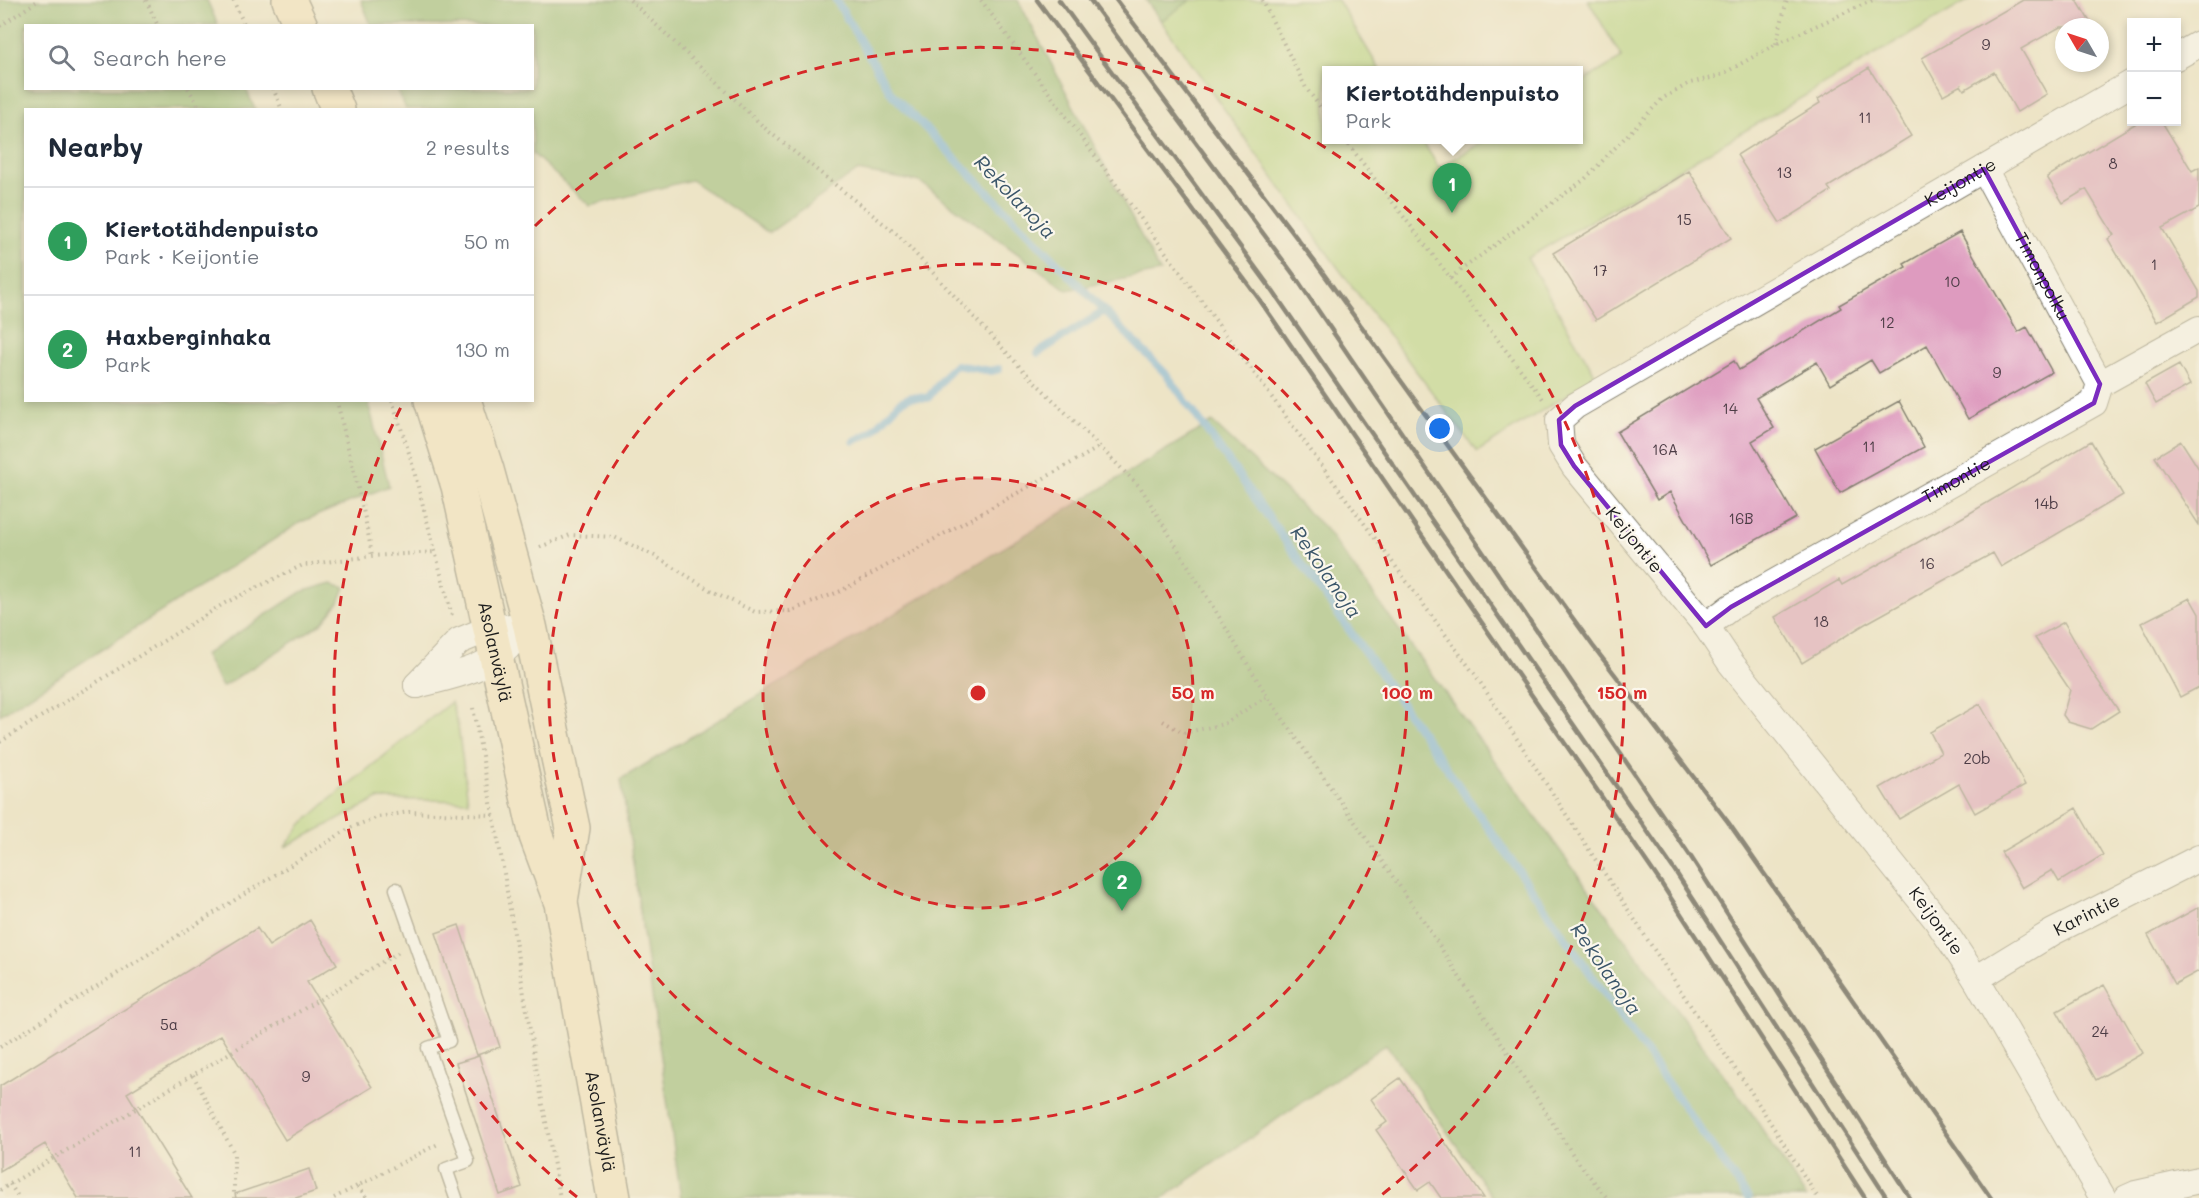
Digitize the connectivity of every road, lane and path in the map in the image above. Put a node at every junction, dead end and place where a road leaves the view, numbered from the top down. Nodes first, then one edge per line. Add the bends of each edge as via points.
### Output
1 (39, 0) edge
2 (147, 0) edge
3 (232, 0) edge
4 (289, 0) edge
5 (630, 0) edge
6 (981, 0) edge
7 (1262, 0) edge
8 (1787, 0) edge
9 (1873, 0) edge
10 (157, 24) edge
11 (244, 24) edge
12 (300, 24) edge
13 (0, 26) edge
14 (1776, 44) junction
15 (2199, 44) edge
16 (2181, 54) edge
17 (2127, 86) edge
18 (189, 90) edge
19 (274, 90) edge
20 (330, 90) edge
21 (200, 108) edge
22 (281, 108) edge
23 (337, 108) edge
24 (1322, 110) edge
25 (1348, 144) edge
26 (1984, 169) junction
27 (1450, 278) junction
28 (2199, 329) edge
29 (2100, 384) junction
30 (338, 402) edge
31 (393, 402) edge
32 (432, 402) edge
33 (465, 402) edge
34 (1559, 420) junction
35 (1100, 447) junction
36 (539, 548) dead end
37 (435, 552) junction
38 (372, 556) junction
39 (530, 626) junction
40 (1706, 626) junction
41 (459, 641) junction
42 (494, 643) junction
43 (466, 672) junction
44 (1267, 696) junction
45 (1163, 721) dead end
46 (0, 742) edge
47 (494, 815) junction
48 (2199, 858) edge
49 (396, 889) dead end
50 (561, 903) junction
51 (415, 943) junction
52 (1976, 979) junction
53 (0, 1047) edge
54 (193, 1075) junction
55 (458, 1134) junction
56 (2199, 1180) edge
57 (10, 1184) junction
58 (358, 1186) junction
59 (0, 1190) edge
60 (19, 1198) edge
61 (234, 1198) edge
62 (334, 1198) edge
63 (368, 1198) edge
64 (456, 1198) edge
65 (560, 1198) edge
66 (614, 1198) edge
67 (1607, 1198) edge
68 (1818, 1198) edge
69 (2103, 1198) edge
70 (2127, 1198) edge

1 - 13 path
2 - 10 path
3 - 11 path
4 - 12 main road
5 - 35 path via 766,130 899,236 1020,368
6 - 68 path via 1478,679
7 - 24 path via 1306,88
8 - 14 path
9 - 14 path
14 - 27 path via 1719,76 1690,83 1663,98 1585,179
15 - 16 street
17 - 26 street, Keijontie
18 - 21 path
19 - 22 path
20 - 23 main road
25 - 27 path
26 - 29 street, Timonpolku
26 - 34 street, Keijontie via 1698,333 1575,406
27 - 34 path
28 - 29 street, Timontie
29 - 40 street, Timontie via 2094,403 1731,607
30 - 38 path
31 - 37 path
32 - 42 main road, Asolanväylä via 458,486
33 - 39 main road, Asolanväylä
34 - 40 street, Keijontie via 1561,445 1574,466
35 - 36 path via 842,591 790,612 755,612 614,537 570,535
35 - 44 path via 1141,488
37 - 38 path
37 - 41 path
38 - 46 path via 303,565 225,603
39 - 42 street
39 - 50 main road, Asolanväylä via 573,828
40 - 52 street, Keijontie via 1730,662 1936,919
41 - 42 street
41 - 43 street via 417,685
42 - 43 street
42 - 50 main road, Asolanväylä via 536,836
43 - 47 path
44 - 45 path via 1224,724 1183,733
44 - 67 path via 1423,920 1575,1158
47 - 53 path via 409,812 378,817 350,828
47 - 65 path
48 - 52 street, Karintie via 2053,932
49 - 51 lane
50 - 66 main road, Asolanväylä
51 - 54 path
51 - 55 lane via 449,1041 428,1048
52 - 69 street, Keijontie
54 - 57 path
54 - 61 path via 234,1152
55 - 58 path
55 - 64 lane via 468,1161 446,1169
56 - 70 street
57 - 59 path
57 - 60 path
58 - 62 path
58 - 63 path

